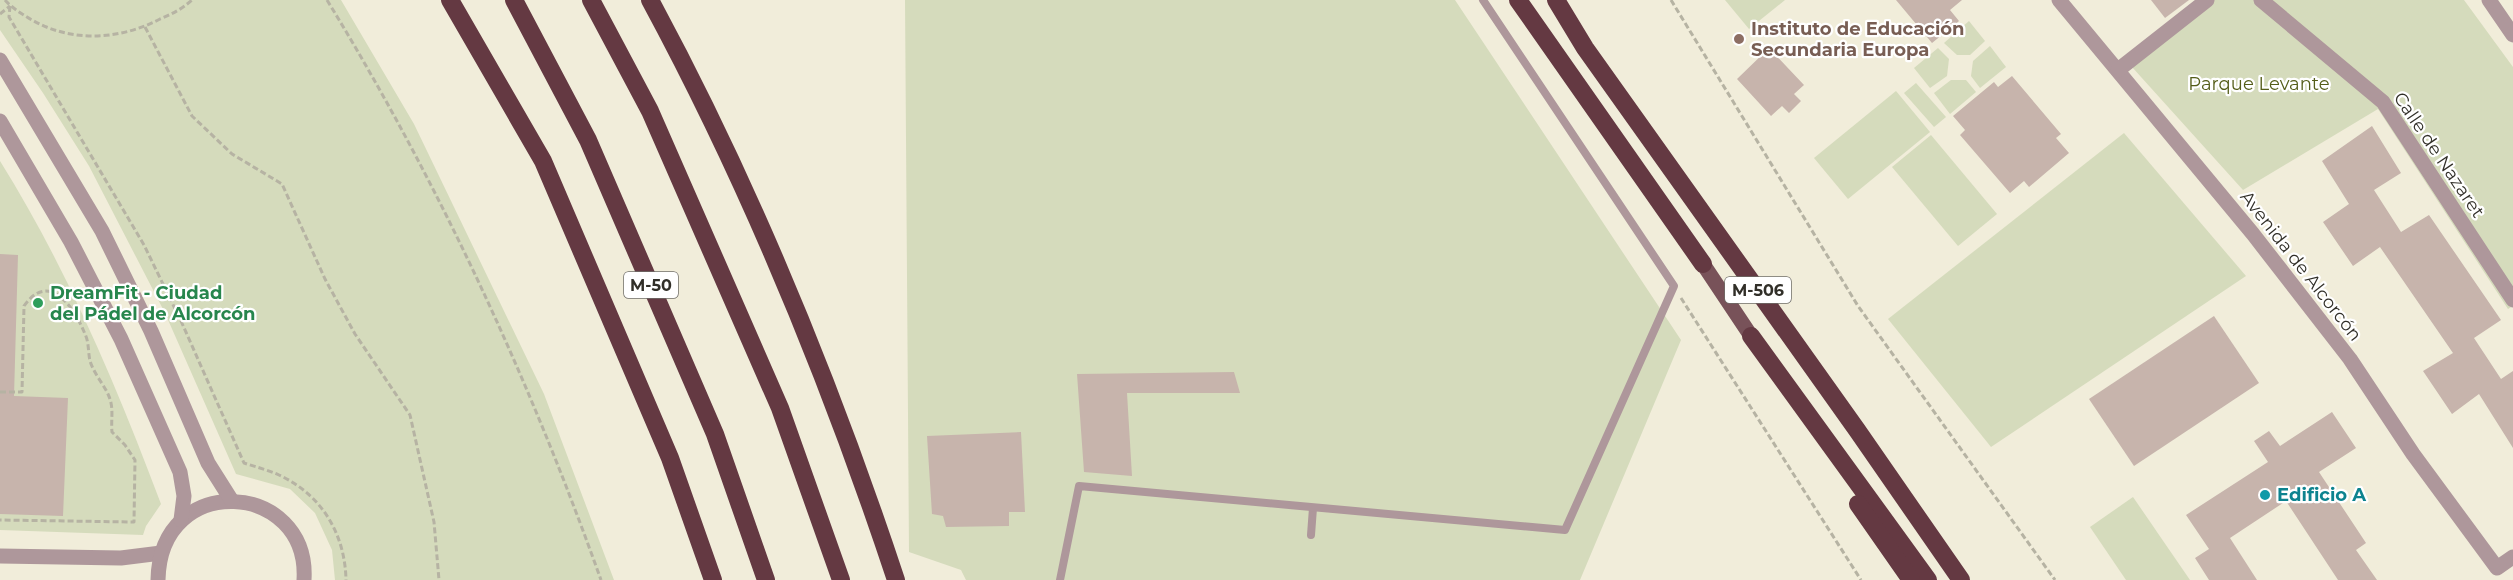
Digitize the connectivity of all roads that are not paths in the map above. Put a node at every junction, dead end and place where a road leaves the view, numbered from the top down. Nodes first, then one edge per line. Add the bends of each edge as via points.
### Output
1 (450, 0) edge
2 (514, 0) edge
3 (591, 0) edge
4 (650, 0) edge
5 (1483, 0) edge
6 (1518, 0) edge
7 (1556, 0) edge
8 (2059, 0) edge
9 (2207, 0) edge
10 (2261, 0) edge
11 (2489, 0) edge
12 (2513, 35) edge
13 (0, 60) edge
14 (2118, 70) junction
15 (0, 121) edge
16 (1703, 264) joint
17 (2513, 300) edge
18 (1751, 336) junction
19 (1857, 430) junction
20 (232, 501) junction
21 (1312, 507) junction
22 (181, 520) junction
23 (1311, 535) dead end
24 (161, 554) junction
25 (0, 556) edge
26 (2513, 557) edge
27 (158, 580) edge
28 (304, 580) edge
29 (713, 580) edge
30 (766, 580) edge
31 (841, 580) edge
32 (896, 580) edge
33 (1060, 580) edge
34 (1911, 580) edge
35 (1928, 580) edge
36 (1961, 580) edge
37 (1974, 580) edge

1 - 29 highway via 543,161 670,458
2 - 30 highway, M-50 via 588,140 715,434
3 - 31 highway via 650,111 780,408
4 - 32 highway via 698,89 766,240 829,391
5 - 21 lane via 1674,286 1565,530
6 - 16 highway, M-506
7 - 19 highway, M-506 via 1585,48
8 - 14 street, Avenida de Alcorcón
9 - 14 street
10 - 17 street, Calle de Nazaret via 2383,102
11 - 12 street
13 - 20 street via 102,231 152,331 208,463
14 - 26 street, Avenida de Alcorcón via 2350,359 2413,454 2497,568
15 - 22 street via 71,242 121,339 180,472 184,496
16 - 18 main road, M-506
18 - 34 highway, M-506 via 1802,425
18 - 35 highway, M-506
19 - 36 highway, M-506
19 - 37 highway
20 - 22 street via 198,508
20 - 28 street via 256,505 284,522 302,553
21 - 23 lane
21 - 33 lane via 1079,486
22 - 24 street via 169,534
24 - 25 street via 121,558
24 - 27 street

